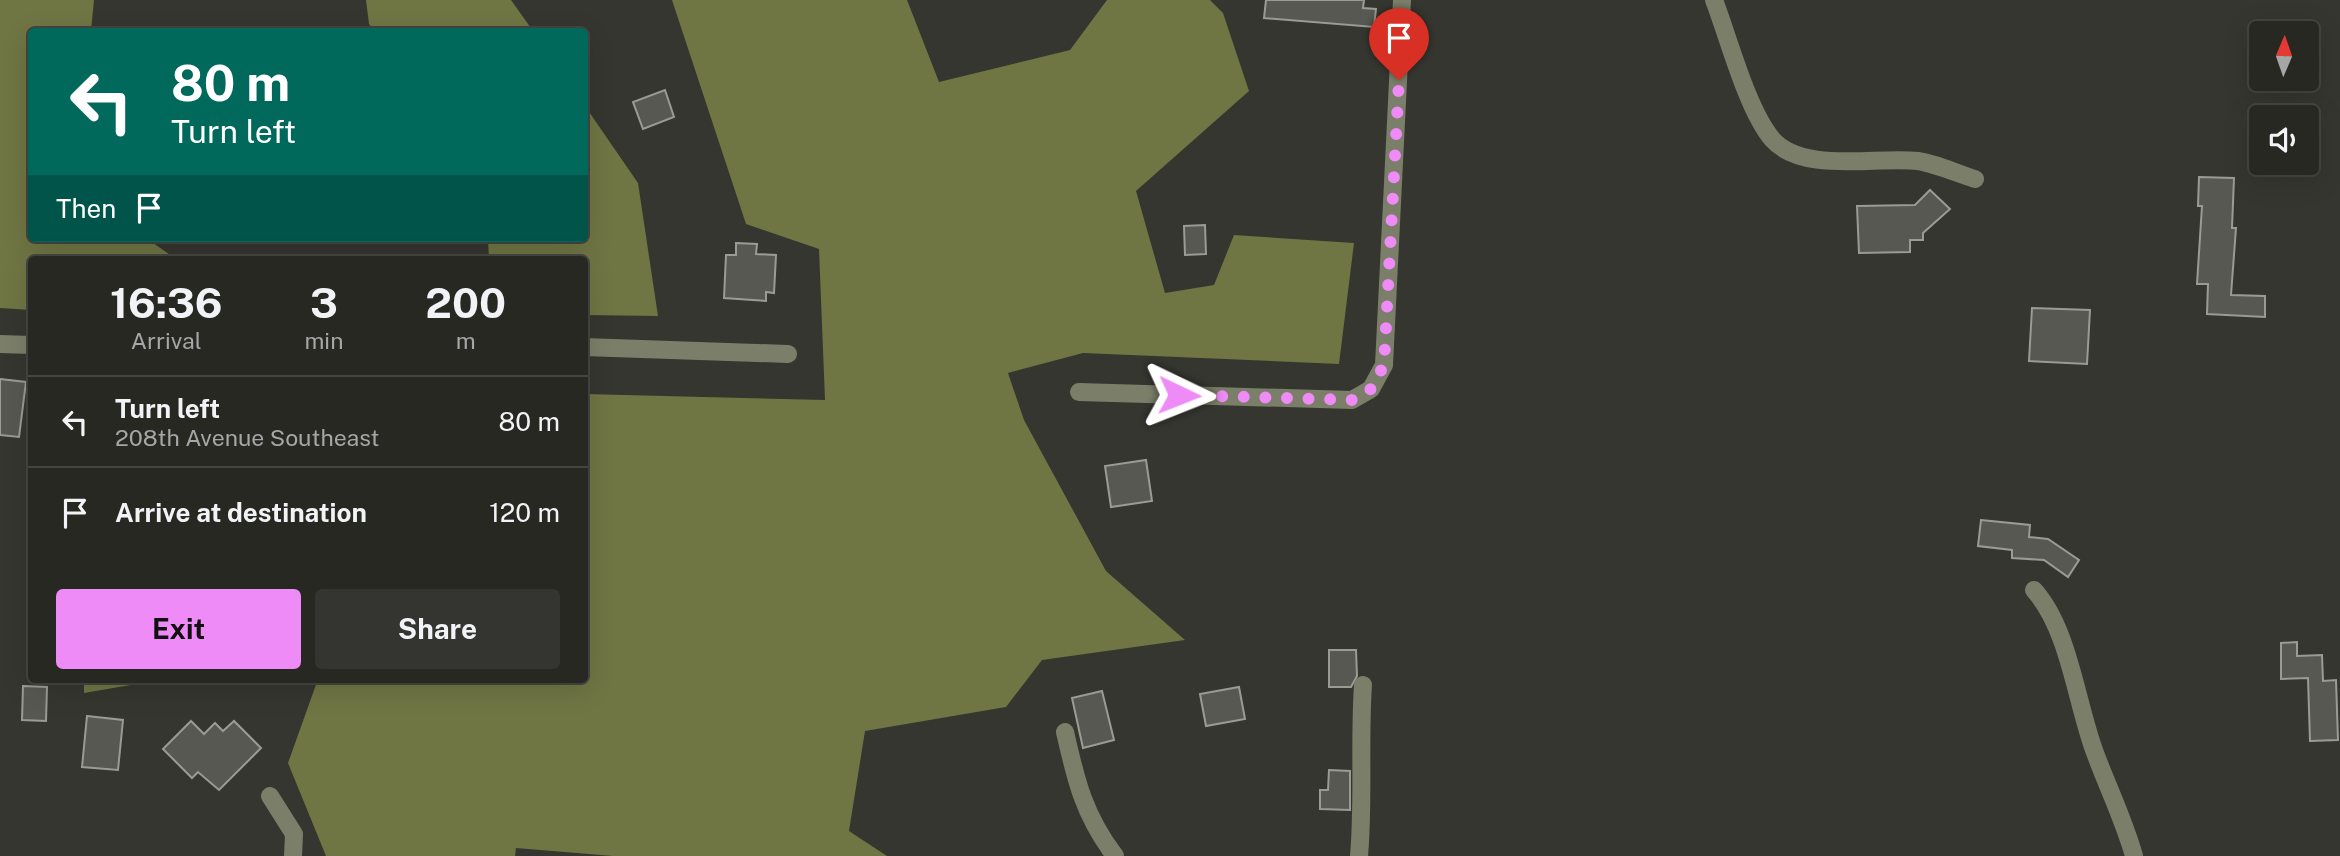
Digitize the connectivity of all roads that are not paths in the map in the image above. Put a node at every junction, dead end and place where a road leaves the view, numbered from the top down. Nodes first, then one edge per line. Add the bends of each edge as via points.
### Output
1 (1402, 0) edge
2 (1714, 0) edge
3 (1975, 180) dead end
4 (0, 344) edge
5 (28, 345) edge
6 (588, 347) edge
7 (788, 354) dead end
8 (1079, 392) dead end
9 (2034, 590) dead end
10 (1363, 685) dead end
11 (1066, 732) dead end
12 (270, 796) dead end
13 (293, 856) edge
14 (1115, 856) edge
15 (1359, 856) edge
16 (2134, 856) edge

1 - 8 street via 1384,365 1371,389 1352,400
2 - 3 street via 1760,121 1774,141 1790,152 1825,160 1918,162
4 - 5 street
6 - 7 street
9 - 16 street via 2059,632 2094,750
10 - 15 street
11 - 14 street via 1089,819
12 - 13 street via 294,834

